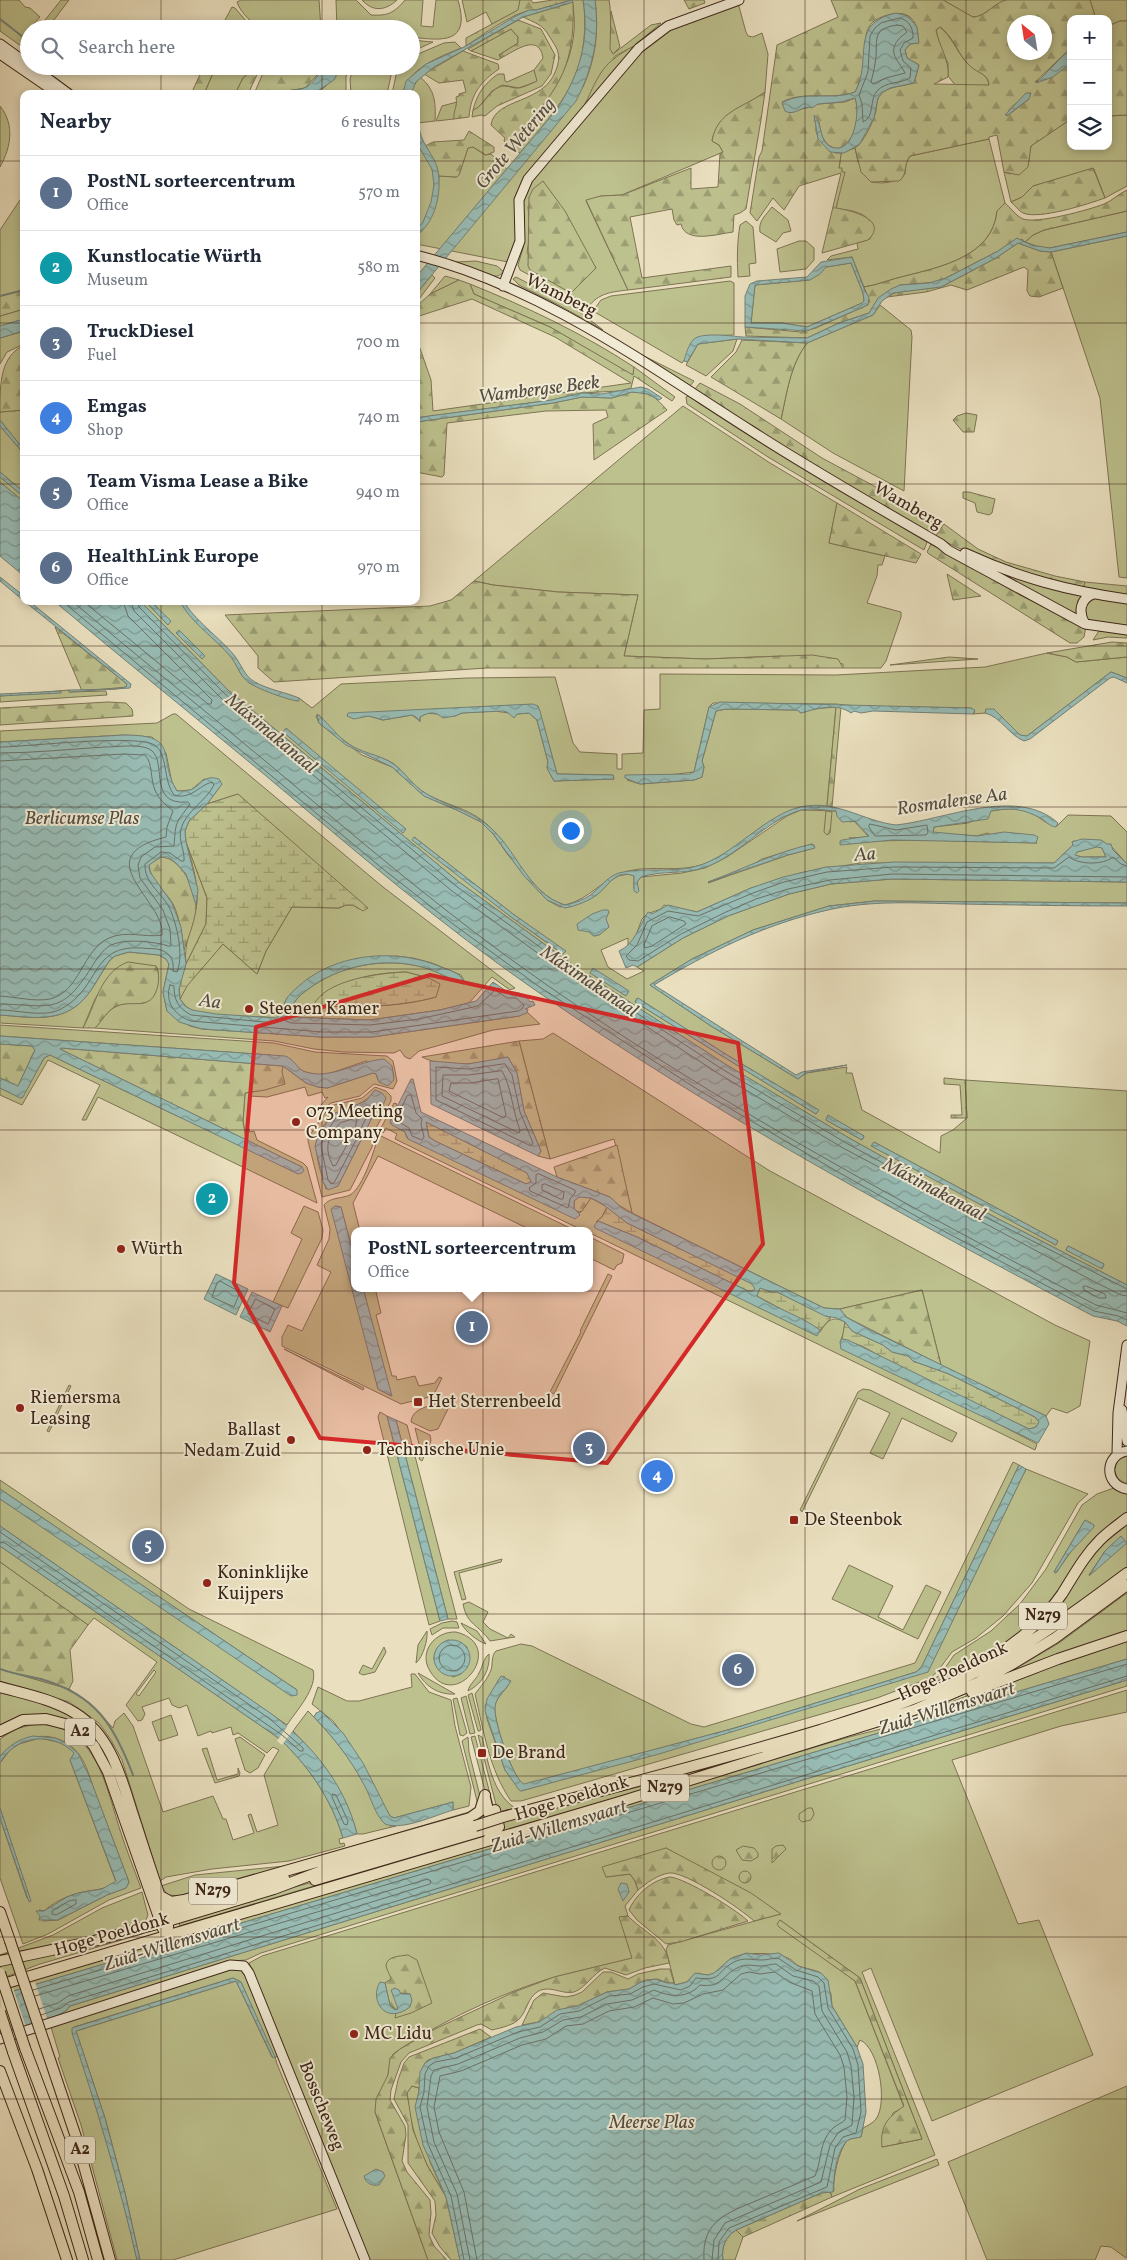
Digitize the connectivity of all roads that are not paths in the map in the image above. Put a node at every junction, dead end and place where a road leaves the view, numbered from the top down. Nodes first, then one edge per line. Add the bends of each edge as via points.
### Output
1 (739, 0) edge
2 (0, 44) edge
3 (0, 54) edge
4 (20, 58) edge
5 (20, 68) edge
6 (30, 75) edge
7 (43, 75) edge
8 (52, 90) edge
9 (64, 90) edge
10 (421, 256) edge
11 (503, 286) junction
12 (942, 544) junction
13 (1093, 594) junction
14 (1127, 599) edge
15 (1085, 624) junction
16 (1127, 630) edge
17 (1127, 1345) edge
18 (1121, 1395) junction
19 (1127, 1441) edge
20 (1127, 1451) edge
21 (1118, 1454) junction
22 (1127, 1489) edge
23 (1127, 1518) edge
24 (1127, 1573) edge
25 (1127, 1586) edge
26 (1127, 1636) edge
27 (954, 1682) junction
28 (0, 1687) edge
29 (942, 1698) junction
30 (0, 1731) edge
31 (488, 1794) junction
32 (484, 1842) junction
33 (327, 1869) junction
34 (274, 1889) junction
35 (162, 1901) junction
36 (0, 1912) edge
37 (164, 1922) junction
38 (167, 1936) junction
39 (0, 1961) edge
40 (0, 1973) edge
41 (0, 1985) edge
42 (0, 2012) edge
43 (0, 2039) edge
44 (0, 2072) edge
45 (67, 2260) edge
46 (83, 2260) edge
47 (98, 2260) edge
48 (110, 2260) edge
49 (365, 2260) edge

1 - 11 street, Wamberg via 689,18 653,36 639,48 528,178 519,200 520,242
2 - 4 street
3 - 5 street
6 - 8 street
7 - 9 street
10 - 11 street
11 - 12 street, Wamberg via 603,334 779,449
12 - 13 street, Wamberg via 1028,579
12 - 15 street, Wamberg
13 - 14 street, Wamberg
13 - 15 street via 1086,597 1081,606
15 - 16 street, Wamberg
17 - 18 street
18 - 19 street
18 - 21 street
20 - 21 street
21 - 22 street via 1110,1463 1110,1477 1116,1485
23 - 27 highway, N279 via 1089,1553 1036,1623 1004,1650
24 - 27 highway, Hoge Poeldonk / N279 via 1050,1630
25 - 29 highway, Hoge Poeldonk / N279 via 1038,1649 979,1682
26 - 29 highway, N279 via 956,1698
27 - 33 highway, Hoge Poeldonk / N279, bridge via 883,1710 786,1740
28 - 35 highway, A2 via 65,1708 96,1730 118,1771
29 - 32 highway, Hoge Poeldonk / N279 via 836,1735
30 - 37 highway, A2 via 23,1720 46,1719 69,1725 94,1746 108,1772
31 - 32 highway via 499,1827
31 - 34 highway, N279 via 491,1822 485,1830 330,1876
31 - 35 highway, N279 via 480,1811 470,1818 184,1900
32 - 38 highway, Hoge Poeldonk / N279
33 - 34 highway, Hoge Poeldonk / N279
33 - 35 highway, N279 via 181,1909 172,1910
34 - 37 highway, Hoge Poeldonk / N279
35 - 37 highway, A2
36 - 48 highway, A2, bridge via 76,2137
37 - 38 highway, A2
37 - 39 highway, Hoge Poeldonk / N279
38 - 41 highway, Hoge Poeldonk / N279
40 - 47 highway, A2, bridge via 79,2192
42 - 46 highway, A2, bridge
43 - 49 street, Bosscheweg via 230,1964 244,1966
44 - 45 highway

